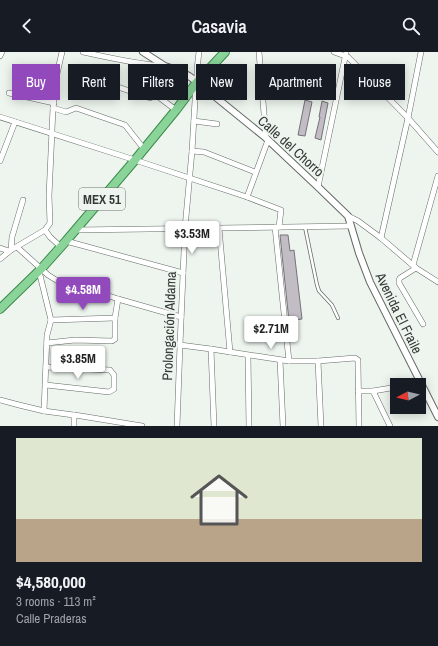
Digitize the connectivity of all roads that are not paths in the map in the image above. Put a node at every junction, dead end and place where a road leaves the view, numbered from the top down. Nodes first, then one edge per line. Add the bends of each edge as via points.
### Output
1 (2, 52) edge
2 (62, 52) edge
3 (83, 52) edge
4 (143, 52) edge
5 (199, 52) edge
6 (224, 52) edge
7 (259, 52) edge
8 (334, 52) edge
9 (421, 52) edge
10 (348, 54) edge
11 (0, 56) edge
12 (141, 64) edge
13 (162, 64) edge
14 (198, 64) edge
15 (214, 64) edge
16 (188, 75) edge
17 (196, 82) edge
18 (196, 84) edge
19 (120, 88) edge
20 (9, 93) dead end
21 (196, 96) edge
22 (218, 100) edge
23 (54, 105) junction
24 (176, 110) junction
25 (0, 117) edge
26 (408, 118) junction
27 (194, 121) junction
28 (15, 122) junction
29 (217, 124) dead end
30 (52, 133) junction
31 (267, 139) junction
32 (144, 149) junction
33 (192, 151) junction
34 (438, 152) edge
35 (135, 160) junction
36 (0, 161) edge
37 (255, 172) junction
38 (438, 176) edge
39 (189, 178) junction
40 (318, 187) junction
41 (247, 197) junction
42 (23, 200) dead end
43 (348, 216) junction
44 (351, 226) junction
45 (277, 227) junction
46 (305, 227) junction
47 (185, 228) junction
48 (218, 228) junction
49 (45, 230) junction
50 (76, 230) junction
51 (381, 238) junction
52 (64, 244) junction
53 (17, 247) junction
54 (0, 248) edge
55 (10, 251) junction
56 (0, 259) edge
57 (414, 267) junction
58 (40, 270) junction
59 (183, 273) junction
60 (438, 282) edge
61 (118, 299) junction
62 (0, 309) edge
63 (181, 317) junction
64 (115, 318) junction
65 (338, 318) dead end
66 (51, 320) junction
67 (423, 324) dead end
68 (47, 343) junction
69 (180, 345) junction
70 (211, 349) junction
71 (230, 352) junction
72 (248, 356) junction
73 (280, 360) junction
74 (289, 361) junction
75 (318, 361) junction
76 (46, 367) junction
77 (418, 378) edge
78 (46, 385) junction
79 (390, 388) edge
80 (358, 391) junction
81 (373, 391) junction
82 (426, 394) edge
83 (0, 400) edge
84 (44, 410) junction
85 (74, 415) junction
86 (438, 417) edge
87 (122, 425) edge
88 (74, 426) edge
89 (142, 426) edge
90 (177, 426) edge
91 (214, 426) edge
92 (249, 426) edge
93 (283, 426) edge
94 (321, 426) edge
95 (359, 426) edge
96 (390, 426) edge

1 - 11 street
2 - 23 street
3 - 12 street
4 - 13 street
5 - 14 street, Prolongación Aldama
6 - 15 main road, MEX 51
7 - 31 street
8 - 10 street
9 - 26 street
10 - 26 street
10 - 40 street
16 - 17 street, Calle del Chorro
18 - 24 main road, MEX 51
19 - 24 street via 150,98 156,95
20 - 23 street
21 - 27 street, Prolongación Aldama
22 - 31 street, Calle del Chorro
23 - 30 street
23 - 32 street via 66,112 76,108 125,125
24 - 32 main road, MEX 51
25 - 28 street
26 - 34 street
26 - 51 street
27 - 29 street
27 - 33 street, Prolongación Aldama
28 - 30 street
28 - 36 street
30 - 35 street
30 - 49 street via 50,223
31 - 37 street
31 - 40 street, Calle del Chorro
32 - 35 main road, MEX 51
33 - 37 street via 204,152
33 - 39 street, Prolongación Aldama
35 - 39 street
35 - 50 main road, MEX 51
37 - 41 street
38 - 57 street
39 - 41 street
39 - 47 street, Prolongación Aldama
40 - 43 street, Calle del Chorro
41 - 45 street via 281,210
42 - 55 street
43 - 44 street, Avenida El Fraile
43 - 51 street
44 - 46 street
44 - 77 street, Avenida El Fraile via 370,282
45 - 46 street
45 - 48 street
45 - 74 street
46 - 65 lane via 319,291 332,305
47 - 48 street
47 - 50 street
47 - 59 street, Prolongación Aldama
48 - 71 street
49 - 52 street via 50,237
49 - 53 street
50 - 52 main road, MEX 51
51 - 57 street
52 - 58 main road, MEX 51
52 - 59 street
53 - 55 street
53 - 58 street
54 - 55 street
55 - 56 street
57 - 60 street
57 - 67 street via 400,278 399,283
58 - 61 street via 56,280
58 - 62 main road, MEX 51
58 - 66 street
59 - 63 street, Prolongación Aldama
61 - 63 street
61 - 64 street
63 - 69 street, Prolongación Aldama
64 - 66 street
64 - 68 street via 115,339 112,341 75,340
66 - 68 street
68 - 76 street
69 - 70 street
69 - 90 street, Prolongación Aldama
70 - 71 street
70 - 91 street
71 - 72 street
72 - 73 street
72 - 92 street
73 - 74 street
73 - 93 street
74 - 75 street
75 - 80 street via 355,358 358,360
75 - 94 street
76 - 78 street
76 - 78 street via 110,370 114,375 114,389 109,392
78 - 84 street
79 - 81 street
80 - 81 street
80 - 95 street
81 - 96 street
82 - 86 street, Avenida El Fraile
83 - 84 street
84 - 85 street
85 - 87 street
85 - 88 street
87 - 89 street

